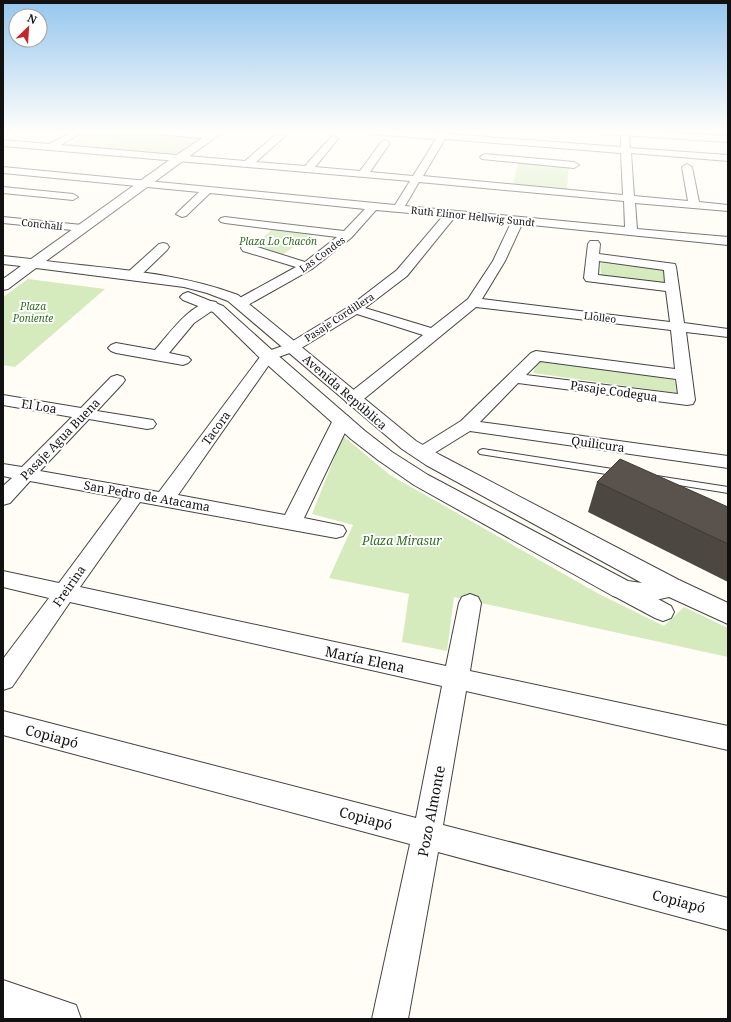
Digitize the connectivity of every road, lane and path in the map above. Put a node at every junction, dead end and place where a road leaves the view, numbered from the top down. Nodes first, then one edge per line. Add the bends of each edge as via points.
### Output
1 (73, 179) edge
2 (92, 179) edge
3 (150, 179) edge
4 (414, 179) edge
5 (417, 179) junction
6 (628, 179) edge
7 (689, 179) edge
8 (143, 184) junction
9 (3, 190) edge
10 (208, 190) junction
11 (50, 194) junction
12 (72, 196) dead end
13 (629, 199) junction
14 (694, 205) junction
15 (374, 206) junction
16 (398, 208) junction
17 (728, 208) edge
18 (182, 214) dead end
19 (451, 214) junction
20 (3, 220) edge
21 (225, 220) dead end
22 (518, 220) junction
23 (270, 226) junction
24 (82, 228) junction
25 (595, 228) junction
26 (631, 231) junction
27 (347, 235) junction
28 (728, 240) edge
29 (163, 247) dead end
30 (593, 257) junction
31 (3, 260) edge
32 (33, 264) junction
33 (307, 266) junction
34 (3, 271) edge
35 (20, 273) junction
36 (132, 276) junction
37 (3, 286) edge
38 (672, 288) junction
39 (473, 302) junction
40 (241, 303) junction
41 (211, 305) junction
42 (355, 309) junction
43 (678, 327) junction
44 (728, 333) edge
45 (434, 334) junction
46 (293, 347) junction
47 (116, 348) dead end
48 (159, 355) junction
49 (268, 356) junction
50 (183, 360) dead end
51 (684, 375) junction
52 (516, 378) junction
53 (117, 380) dead end
54 (353, 399) junction
55 (3, 400) edge
56 (85, 414) junction
57 (342, 420) junction
58 (146, 424) dead end
59 (467, 425) junction
60 (483, 452) dead end
61 (422, 453) junction
62 (728, 462) edge
63 (3, 470) edge
64 (26, 474) junction
65 (625, 474) edge
66 (649, 478) edge
67 (728, 490) edge
68 (134, 494) junction
69 (3, 498) edge
70 (164, 500) junction
71 (535, 514) junction
72 (291, 523) junction
73 (508, 527) junction
74 (336, 531) dead end
75 (3, 579) edge
76 (615, 586) junction
77 (670, 587) junction
78 (64, 592) junction
79 (470, 603) dead end
80 (663, 612) dead end
81 (728, 614) edge
82 (3, 679) edge
83 (456, 679) junction
84 (3, 723) edge
85 (728, 738) edge
86 (427, 834) junction
87 (728, 914) edge
88 (3, 999) edge
89 (62, 1019) edge
90 (390, 1019) edge

1 - 11 street
2 - 8 street, Ruth Elinor Hellwig Sundt
3 - 8 street
4 - 5 street
5 - 13 street via 569,190
5 - 16 street
6 - 13 street
7 - 14 street
8 - 10 street, Ruth Elinor Hellwig Sundt
8 - 24 street
9 - 11 street
10 - 15 street, Ruth Elinor Hellwig Sundt
10 - 18 street
11 - 12 street
13 - 14 street
13 - 26 street
14 - 17 street
15 - 16 street, Ruth Elinor Hellwig Sundt
15 - 27 street, Las Condes
16 - 19 street, Ruth Elinor Hellwig Sundt
19 - 22 street, Ruth Elinor Hellwig Sundt
19 - 42 street, Pasaje Cordillera via 402,273
20 - 24 street, Conchalí
21 - 23 street
22 - 25 street, Ruth Elinor Hellwig Sundt
22 - 39 street via 499,261
23 - 27 street
23 - 33 street via 243,251
24 - 32 street
25 - 26 street, Ruth Elinor Hellwig Sundt
25 - 30 street
26 - 28 street, Ruth Elinor Hellwig Sundt
27 - 33 street, Las Condes
29 - 36 street
30 - 38 street, Pasaje Codegua via 670,267
30 - 38 street via 591,278
31 - 32 street, Avenida República
32 - 35 street
32 - 36 street, Avenida República
33 - 40 street, Las Condes
34 - 35 street, Avenida República
35 - 37 street
35 - 41 street, Avenida República via 168,292
36 - 40 street, Avenida República via 199,286
38 - 43 street, Pasaje Codegua
39 - 43 street, Llolleo
39 - 45 street
40 - 46 street, Avenida República
41 - 48 street via 189,320
41 - 49 street, Avenida República via 225,314
42 - 45 street
42 - 46 street, Pasaje Cordillera
43 - 44 street, Llolleo
43 - 51 street, Pasaje Codegua
45 - 54 street
46 - 49 street, Pasaje Cordillera
46 - 54 street, Avenida República
47 - 48 street
48 - 50 street
49 - 57 street, Avenida República
49 - 70 street, Tacora
51 - 52 street, Pasaje Codegua via 536,356
51 - 52 street, Pasaje Codegua via 687,400
52 - 59 street, Pasaje Codegua
53 - 56 street, Pasaje Agua Buena
54 - 61 street, Avenida República via 394,434
55 - 56 street, El Loa
56 - 58 street, El Loa
56 - 64 street, Pasaje Agua Buena
57 - 72 street
57 - 73 street, Avenida República via 385,456 421,480
59 - 61 street, Pasaje Codegua
59 - 62 street, Quilicura
60 - 65 lane
61 - 71 street, Avenida República
63 - 64 street, San Pedro de Atacama
64 - 68 street, San Pedro de Atacama
64 - 69 street, Pasaje Agua Buena
66 - 67 lane
68 - 70 street, San Pedro de Atacama
68 - 78 street, Freirina
70 - 72 street, San Pedro de Atacama
71 - 73 street
71 - 77 street, Avenida República
72 - 74 street, San Pedro de Atacama
73 - 76 street, Avenida República
75 - 78 street, María Elena
76 - 77 street, Avenida República via 643,594 655,593
76 - 80 street, Avenida República
77 - 81 street, Avenida República
78 - 82 street, Freirina
78 - 83 street, María Elena
79 - 83 street, Pozo Almonte
83 - 85 street, María Elena
83 - 86 street, Pozo Almonte
84 - 86 street, Copiapó
86 - 87 street, Copiapó
86 - 90 street, Pozo Almonte
88 - 89 street

